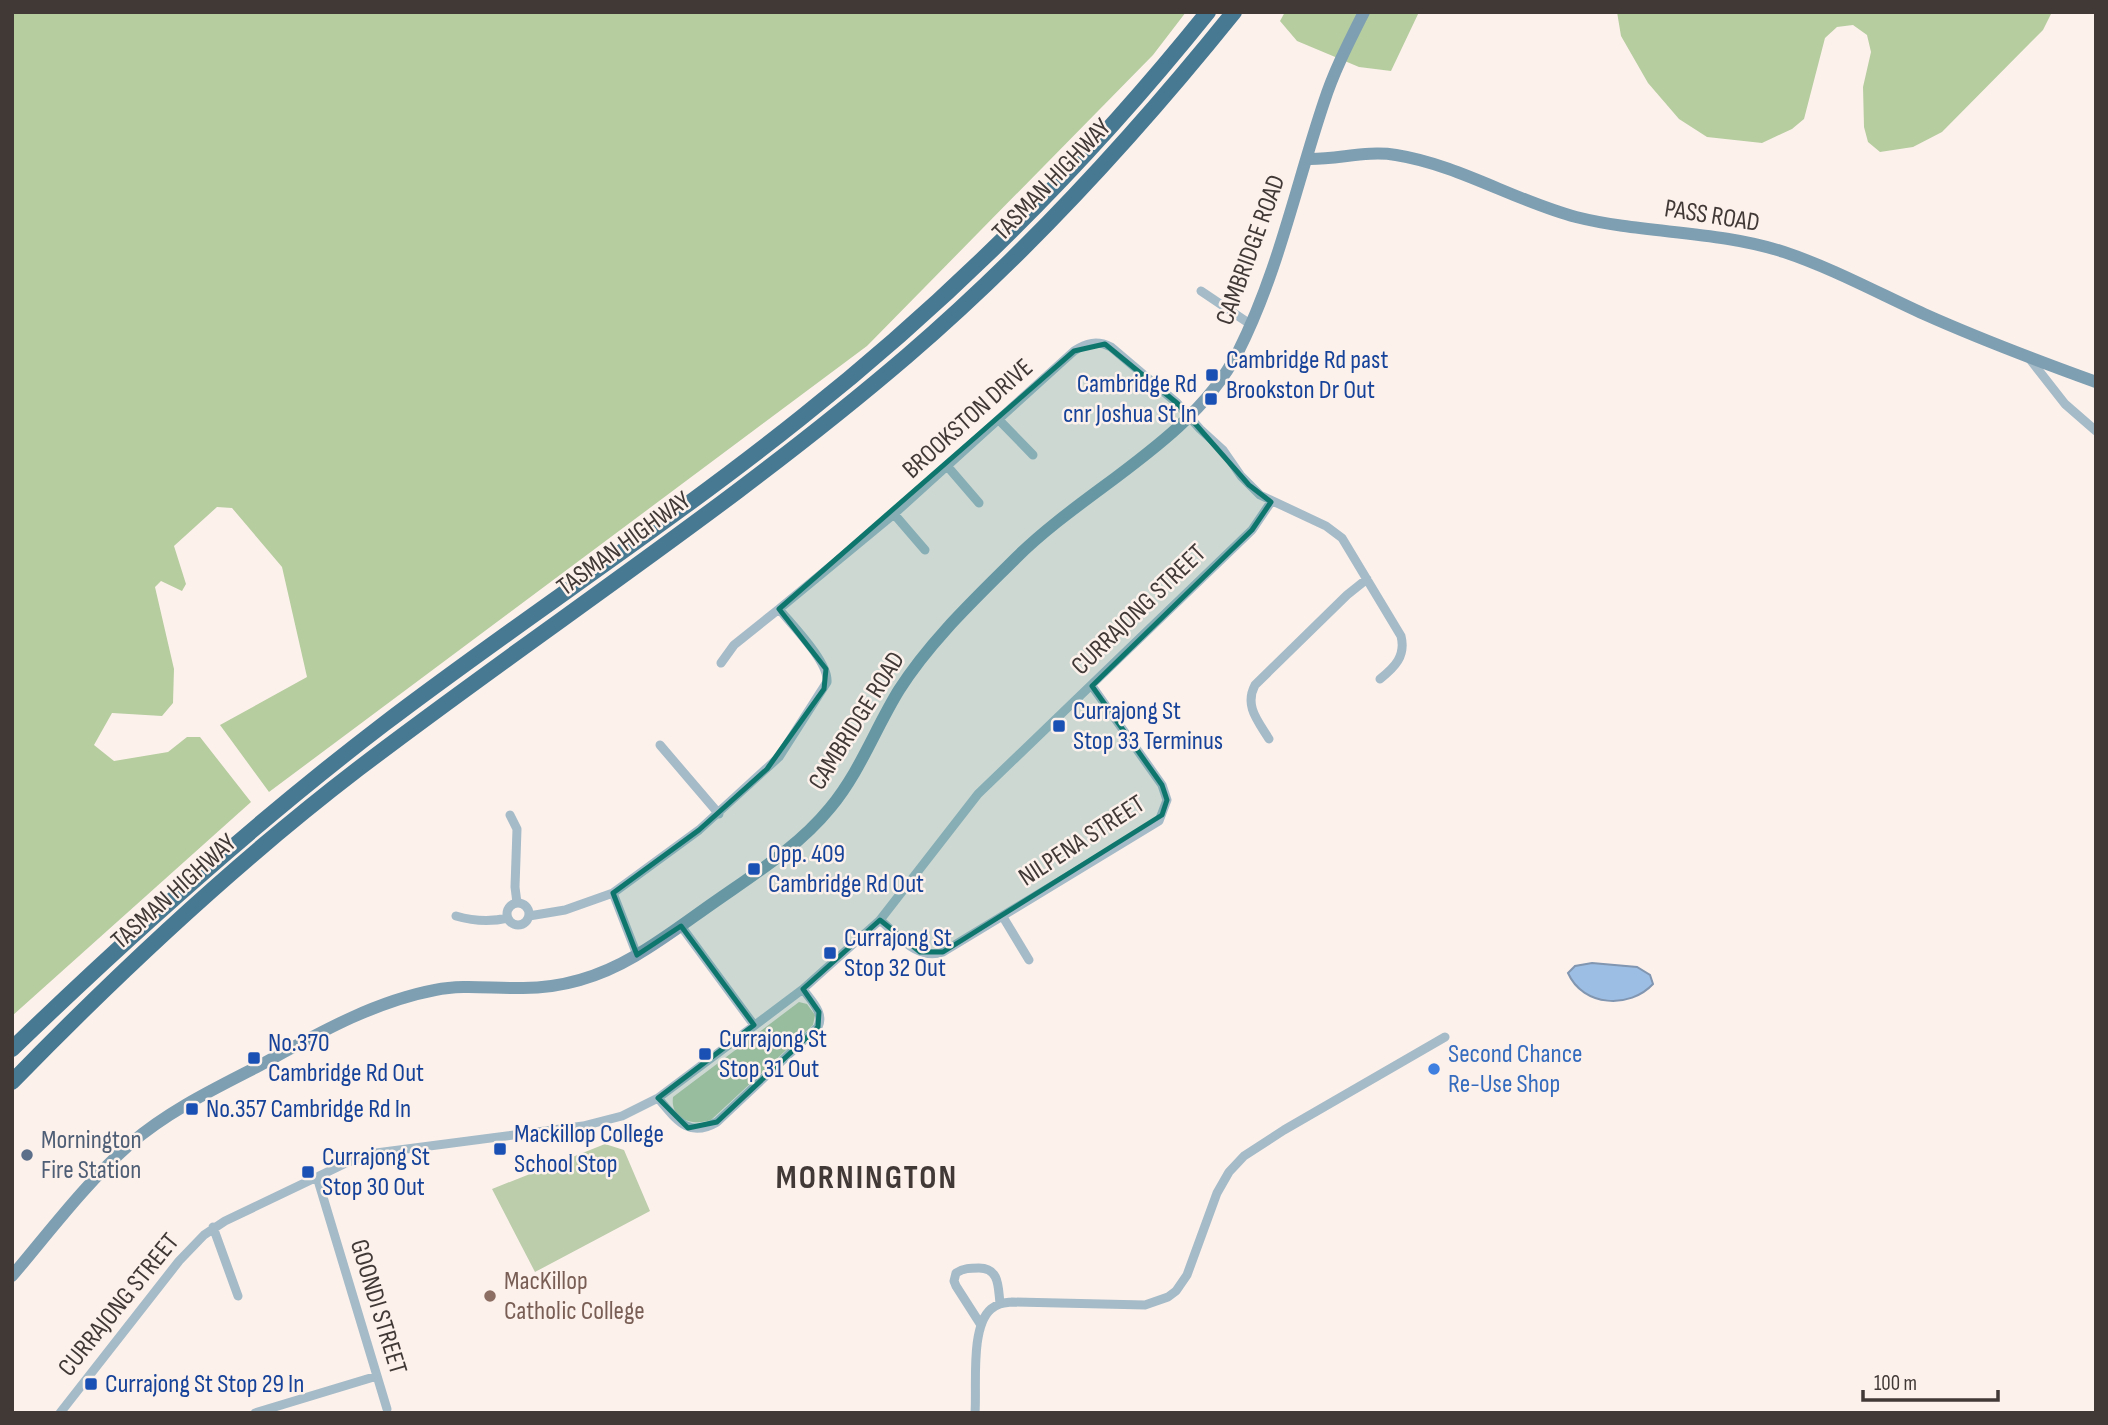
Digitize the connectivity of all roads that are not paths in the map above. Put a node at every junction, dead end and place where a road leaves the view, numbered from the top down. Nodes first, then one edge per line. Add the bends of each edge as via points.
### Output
1 (1208, 12) edge
2 (1234, 12) edge
3 (1363, 12) edge
4 (1307, 159) junction
5 (1201, 291) dead end
6 (1250, 324) junction
7 (2029, 358) junction
8 (2096, 382) edge
9 (1189, 416) junction
10 (999, 420) junction
11 (2096, 431) edge
12 (1033, 456) dead end
13 (948, 467) junction
14 (1271, 502) junction
15 (979, 503) dead end
16 (894, 514) junction
17 (925, 550) dead end
18 (1367, 579) junction
19 (779, 609) junction
20 (721, 663) dead end
21 (1380, 679) dead end
22 (1092, 686) junction
23 (1269, 739) dead end
24 (660, 745) dead end
25 (719, 814) junction
26 (510, 815) dead end
27 (613, 893) junction
28 (517, 903) junction
29 (456, 916) dead end
30 (529, 916) junction
31 (1003, 917) junction
32 (508, 918) junction
33 (880, 920) junction
34 (681, 926) junction
35 (637, 955) junction
36 (1029, 960) dead end
37 (803, 989) junction
38 (754, 1025) junction
39 (1445, 1037) dead end
40 (12, 1049) edge
41 (12, 1082) edge
42 (658, 1098) junction
43 (317, 1177) junction
44 (213, 1227) junction
45 (12, 1276) edge
46 (238, 1296) dead end
47 (1000, 1303) junction
48 (981, 1325) junction
49 (377, 1376) junction
50 (387, 1409) dead end
51 (60, 1413) edge
52 (256, 1413) edge
53 (975, 1413) edge

1 - 40 highway, TASMAN HIGHWAY via 1128,109 1028,214 873,359 769,443 383,724 137,931
2 - 41 highway, TASMAN HIGHWAY via 1059,212 911,353 765,471 433,712 279,833 182,916
3 - 4 main road, CAMBRIDGE ROAD via 1324,100
4 - 6 main road, CAMBRIDGE ROAD
4 - 7 main road, PASS ROAD via 1396,155 1578,217 1753,243 1835,272
5 - 6 street
6 - 9 main road, CAMBRIDGE ROAD via 1236,356
7 - 8 main road, PASS ROAD
7 - 11 street via 2065,404
9 - 10 street, BROOKSTON DRIVE via 1111,347 1091,343 1074,351
9 - 14 street via 1249,485
9 - 34 main road, CAMBRIDGE ROAD via 1049,528 945,632 900,689 864,759 826,813 796,842
10 - 12 street
10 - 13 street, BROOKSTON DRIVE
13 - 15 street
13 - 16 street, BROOKSTON DRIVE
14 - 18 street via 1334,531
14 - 22 street, CURRAJONG STREET via 1252,530
16 - 17 street
16 - 19 street, BROOKSTON DRIVE
18 - 21 street via 1403,643 1401,657
18 - 23 street via 1255,685 1252,710
19 - 20 street, BROOKSTON DRIVE via 734,645
19 - 25 street via 821,662 827,682 779,757
22 - 31 street, NILPENA STREET via 1162,785 1166,807 1153,825
22 - 33 street, CURRAJONG STREET via 978,794
24 - 25 street
25 - 27 street
26 - 28 street via 517,829
27 - 30 street via 565,910
27 - 35 street
28 - 30 street via 526,906
28 - 32 street via 509,908
29 - 32 street
30 - 32 street via 519,925
31 - 33 street, NILPENA STREET via 931,955 915,950
31 - 36 street, NILPENA STREET
33 - 37 street, CURRAJONG STREET
34 - 35 main road, CAMBRIDGE ROAD
34 - 38 street
35 - 45 main road, CAMBRIDGE ROAD via 606,971 549,987 434,990 367,1012 292,1048 184,1106 132,1143
37 - 38 street, CURRAJONG STREET
37 - 42 street via 820,1012 818,1027 717,1122 704,1129 688,1128
38 - 42 street, CURRAJONG STREET
39 - 47 street via 1244,1156 1217,1193 1187,1275 1168,1297 1145,1305
42 - 43 street, CURRAJONG STREET via 605,1121 376,1153
43 - 44 street, CURRAJONG STREET
43 - 49 street, GOONDI STREET
44 - 46 street, CURRAJONG STREET
44 - 51 street, CURRAJONG STREET via 179,1261
47 - 48 street
47 - 48 street via 997,1279 990,1271 956,1273 956,1286
48 - 53 street
49 - 50 street, GOONDI STREET
49 - 52 street

